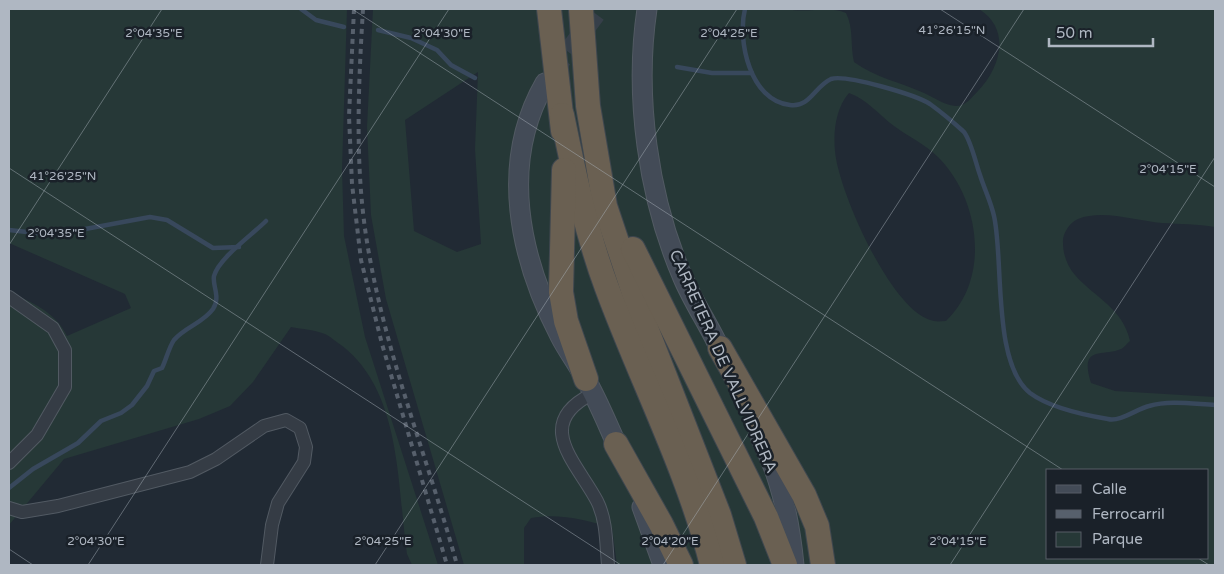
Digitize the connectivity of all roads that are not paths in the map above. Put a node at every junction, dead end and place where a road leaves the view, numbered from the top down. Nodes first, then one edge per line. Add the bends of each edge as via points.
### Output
1 (549, 9) edge
2 (581, 9) edge
3 (596, 9) edge
4 (635, 9) edge
5 (647, 9) edge
6 (584, 63) junction
7 (644, 69) junction
8 (545, 83) tunnel mouth
9 (588, 106) junction
10 (562, 115) junction
11 (9, 297) edge
12 (720, 348) junction
13 (589, 387) junction
14 (616, 444) junction
15 (9, 463) edge
16 (9, 508) edge
17 (267, 565) edge
18 (608, 565) edge
19 (663, 565) edge
20 (681, 565) edge
21 (712, 565) edge
22 (734, 565) edge
23 (785, 565) edge
24 (794, 565) edge
25 (823, 565) edge

1 - 10 highway
2 - 6 highway
3 - 6 highway
4 - 7 main road via 640,19 638,36
5 - 7 main road, CARRETERA DE VALLVIDRERA
6 - 9 highway
7 - 12 main road, CARRETERA DE VALLVIDRERA via 648,149 666,230 686,284
8 - 13 main road via 529,117 520,157 518,186 522,236 545,304
9 - 22 highway via 605,206 643,320 712,497
9 - 23 highway via 625,232 766,518
10 - 13 highway via 561,292 566,321
10 - 21 highway via 577,186 606,287 672,449
11 - 15 street via 53,328 65,350 65,387 37,435
12 - 24 main road, CARRETERA DE VALLVIDRERA via 742,404 772,464 786,513
12 - 25 highway via 804,495 817,526
13 - 14 main road
13 - 18 street via 567,413 562,442 604,520
14 - 19 main road via 635,486
14 - 20 highway
16 - 17 street via 22,512 58,506 190,472 216,459 264,426 286,420 300,428 306,447 304,462 278,503

